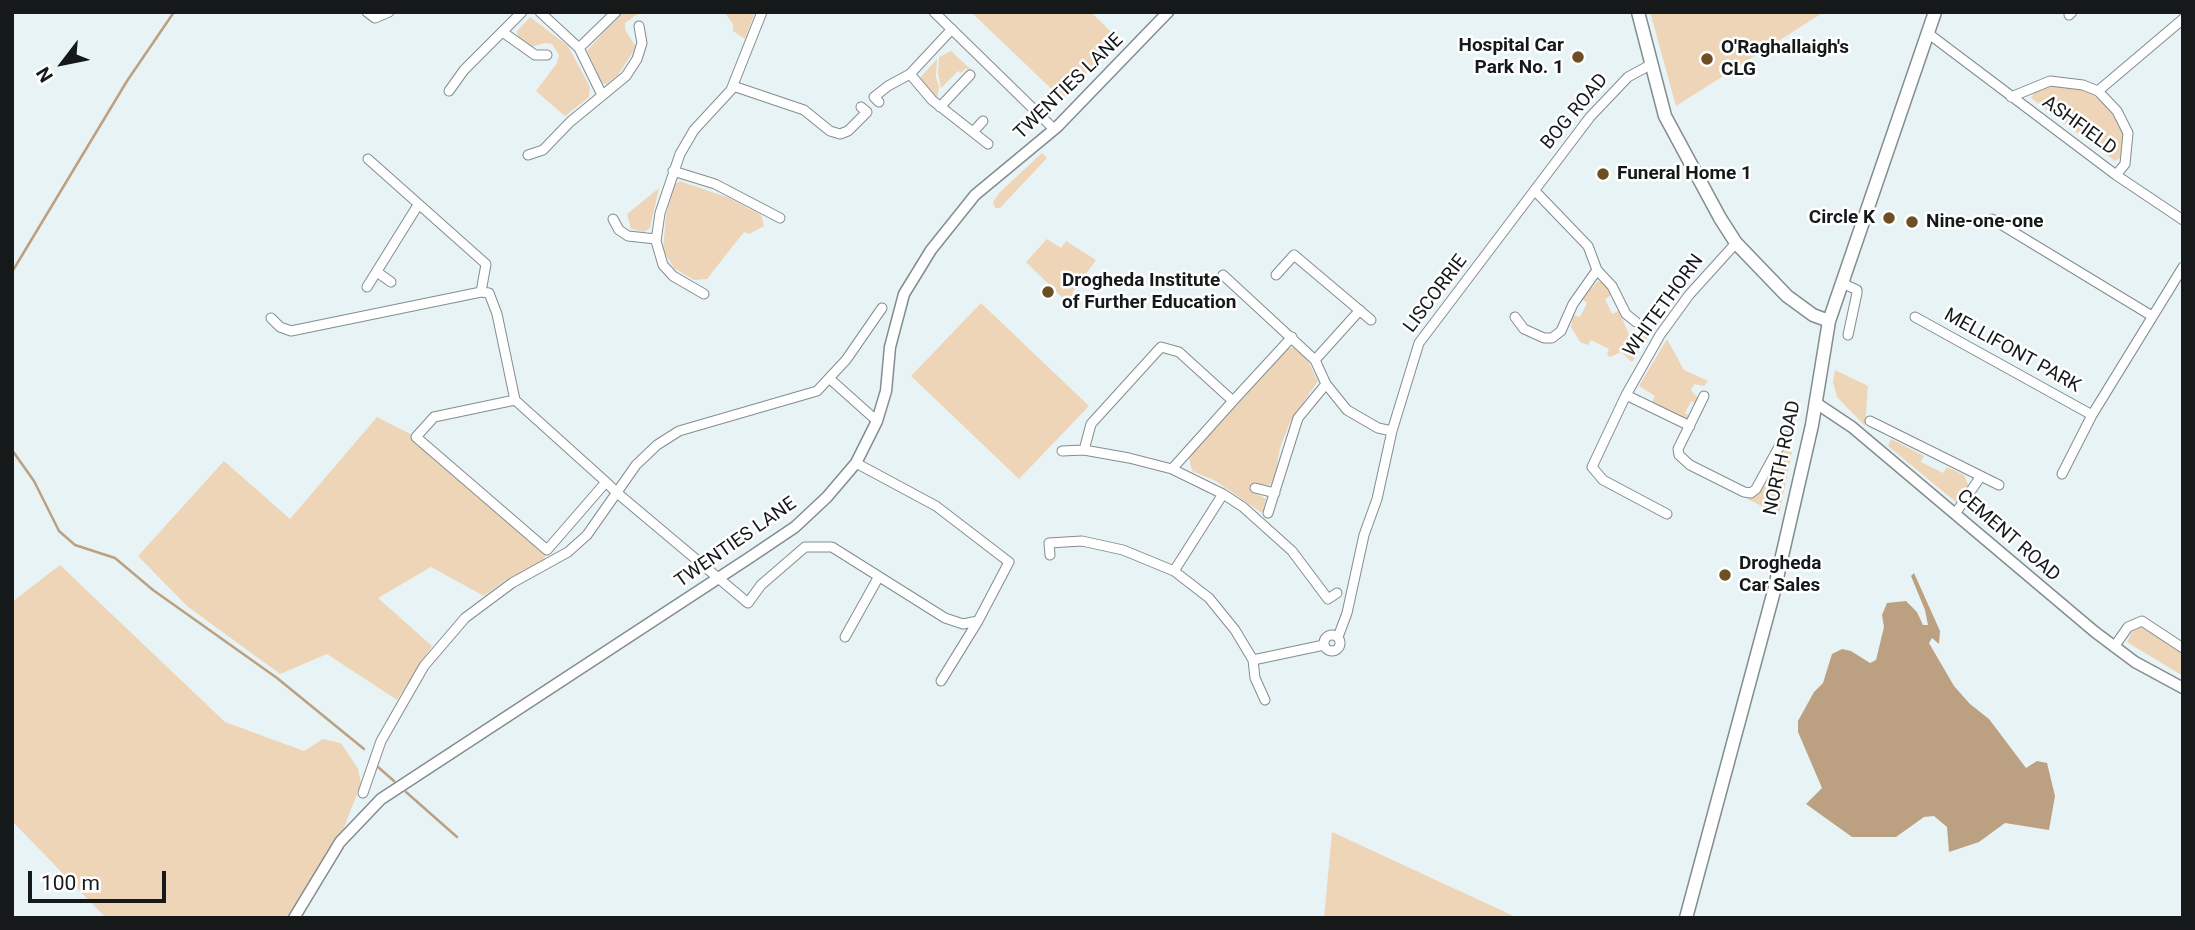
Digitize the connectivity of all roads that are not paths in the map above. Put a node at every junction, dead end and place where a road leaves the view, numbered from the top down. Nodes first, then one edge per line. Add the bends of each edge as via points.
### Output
1 (367, 12) edge
2 (389, 12) edge
3 (522, 12) edge
4 (540, 12) edge
5 (616, 12) edge
6 (762, 12) edge
7 (934, 12) edge
8 (1168, 12) edge
9 (1638, 12) edge
10 (1935, 12) edge
11 (2183, 19) edge
12 (639, 26) dead end
13 (952, 29) junction
14 (504, 33) junction
15 (1928, 34) junction
16 (579, 48) junction
17 (547, 55) dead end
18 (1650, 65) junction
19 (910, 74) junction
20 (970, 75) dead end
21 (733, 86) junction
22 (449, 91) dead end
23 (2098, 91) junction
24 (602, 95) junction
25 (2011, 97) junction
26 (879, 102) dead end
27 (861, 107) dead end
28 (940, 107) junction
29 (983, 121) dead end
30 (1054, 129) junction
31 (973, 132) junction
32 (988, 144) dead end
33 (528, 155) dead end
34 (368, 159) dead end
35 (673, 171) junction
36 (2116, 175) junction
37 (1535, 191) junction
38 (418, 205) junction
39 (780, 218) dead end
40 (612, 219) dead end
41 (1992, 219) dead end
42 (2183, 220) edge
43 (656, 239) junction
44 (1736, 243) junction
45 (2183, 267) edge
46 (1597, 270) junction
47 (377, 272) junction
48 (1223, 275) dead end
49 (1276, 275) dead end
50 (391, 282) dead end
51 (1842, 283) junction
52 (368, 287) dead end
53 (481, 292) junction
54 (704, 294) dead end
55 (882, 308) dead end
56 (1360, 310) junction
57 (2152, 316) junction
58 (1515, 317) dead end
59 (1914, 317) dead end
60 (271, 318) dead end
61 (1371, 320) dead end
62 (1829, 321) junction
63 (1636, 322) dead end
64 (1848, 335) dead end
65 (1292, 337) junction
66 (1315, 360) junction
67 (830, 379) junction
68 (1325, 384) junction
69 (1626, 395) junction
70 (1704, 396) dead end
71 (515, 400) junction
72 (1233, 401) junction
73 (1816, 403) junction
74 (2092, 415) junction
75 (877, 421) junction
76 (1870, 421) dead end
77 (1690, 426) junction
78 (1392, 431) junction
79 (1785, 436) dead end
80 (1084, 450) junction
81 (1062, 451) dead end
82 (856, 463) junction
83 (1172, 469) junction
84 (2062, 474) dead end
85 (1981, 476) junction
86 (606, 482) junction
87 (1999, 485) dead end
88 (1255, 488) dead end
89 (616, 492) junction
90 (1275, 493) junction
91 (1223, 494) junction
92 (1268, 513) dead end
93 (1667, 514) dead end
94 (1955, 514) junction
95 (1050, 555) dead end
96 (1174, 571) junction
97 (718, 578) junction
98 (878, 578) junction
99 (1337, 593) dead end
100 (978, 621) junction
101 (845, 636) dead end
102 (2114, 647) junction
103 (2183, 648) edge
104 (1253, 660) junction
105 (941, 681) dead end
106 (2183, 688) edge
107 (1265, 700) dead end
108 (363, 793) dead end
109 (294, 918) edge
110 (1686, 918) edge

1 - 2 street via 375,18
3 - 14 street
4 - 16 street
5 - 16 street
6 - 21 street
7 - 13 street
8 - 30 street, TWENTIES LANE
9 - 18 main road
10 - 15 main road, NORTH ROAD
11 - 23 street, ASHFIELD
12 - 24 street via 642,43 637,59 626,76
13 - 19 street
13 - 30 street
14 - 17 street via 535,55
14 - 22 street via 464,70
15 - 25 street, ASHFIELD
15 - 51 main road, NORTH ROAD
16 - 24 street
18 - 37 street, BOG ROAD via 1614,90
18 - 44 main road via 1665,116
19 - 26 street via 874,97
19 - 28 street
20 - 28 street
21 - 27 street via 804,110 839,134 867,111
21 - 35 street via 694,130
23 - 25 street, ASHFIELD via 2050,81
23 - 36 street, ASHFIELD via 2118,111 2128,133 2125,164
24 - 33 street via 543,149
25 - 36 street, ASHFIELD
28 - 31 street
29 - 31 street
30 - 75 street, TWENTIES LANE via 975,195 914,276 896,320
31 - 32 street
34 - 38 street
35 - 39 street via 715,184
35 - 43 street
36 - 42 street
37 - 46 street via 1588,246
37 - 78 street, LISCORRIE via 1419,343
38 - 47 street
38 - 53 street via 486,264
40 - 43 street via 628,236
41 - 57 street
43 - 54 street via 663,265
44 - 62 main road via 1787,296
44 - 69 street, WHITETHORN via 1660,335
45 - 57 street, MELLIFONT PARK
46 - 58 street via 1561,331 1552,338 1524,329
46 - 63 street
47 - 50 street
47 - 52 street
48 - 65 street
49 - 56 street via 1294,255
51 - 62 main road, NORTH ROAD
51 - 64 street via 1857,293
53 - 60 street via 291,331
53 - 71 street via 493,298
55 - 67 street
56 - 61 street
56 - 66 street
57 - 74 street, MELLIFONT PARK
59 - 74 street, MELLIFONT PARK
62 - 73 main road, NORTH ROAD
65 - 66 street
65 - 72 street
66 - 68 street
67 - 75 street
67 - 89 street via 803,397 679,431 636,465
68 - 78 street via 1347,410
68 - 90 street via 1298,418
69 - 77 street
69 - 93 street, WHITETHORN via 1592,467 1603,480
70 - 77 street
71 - 86 street
71 - 86 street via 433,416 416,437 547,550
72 - 80 street via 1179,352 1161,347 1091,424
72 - 83 street
73 - 94 street, CEMENT ROAD via 1852,427
73 - 110 main road, NORTH ROAD via 1741,721
74 - 84 street, MELLIFONT PARK
75 - 82 street, TWENTIES LANE
76 - 85 street
77 - 79 street via 1678,449 1681,460 1751,493
78 - 104 street, LISCORRIE via 1338,637 1327,637 1324,645
80 - 81 street
80 - 83 street
82 - 97 street, TWENTIES LANE via 795,527
82 - 100 street via 936,506 1009,562
83 - 91 street
85 - 87 street
85 - 94 street
86 - 89 street
88 - 90 street
89 - 97 street
89 - 108 street via 587,535 568,552 486,600 424,666 381,741
90 - 92 street
91 - 96 street
91 - 99 street via 1292,551 1328,599
94 - 102 street, CEMENT ROAD
95 - 96 street via 1049,543 1083,541 1123,550
96 - 104 street via 1209,598
97 - 98 street via 748,603 761,585 805,547 832,547
97 - 109 street, TWENTIES LANE via 381,799 340,842
98 - 100 street via 948,620
98 - 101 street
100 - 105 street
102 - 103 street via 2128,627 2142,621
102 - 106 street, CEMENT ROAD
104 - 107 street

